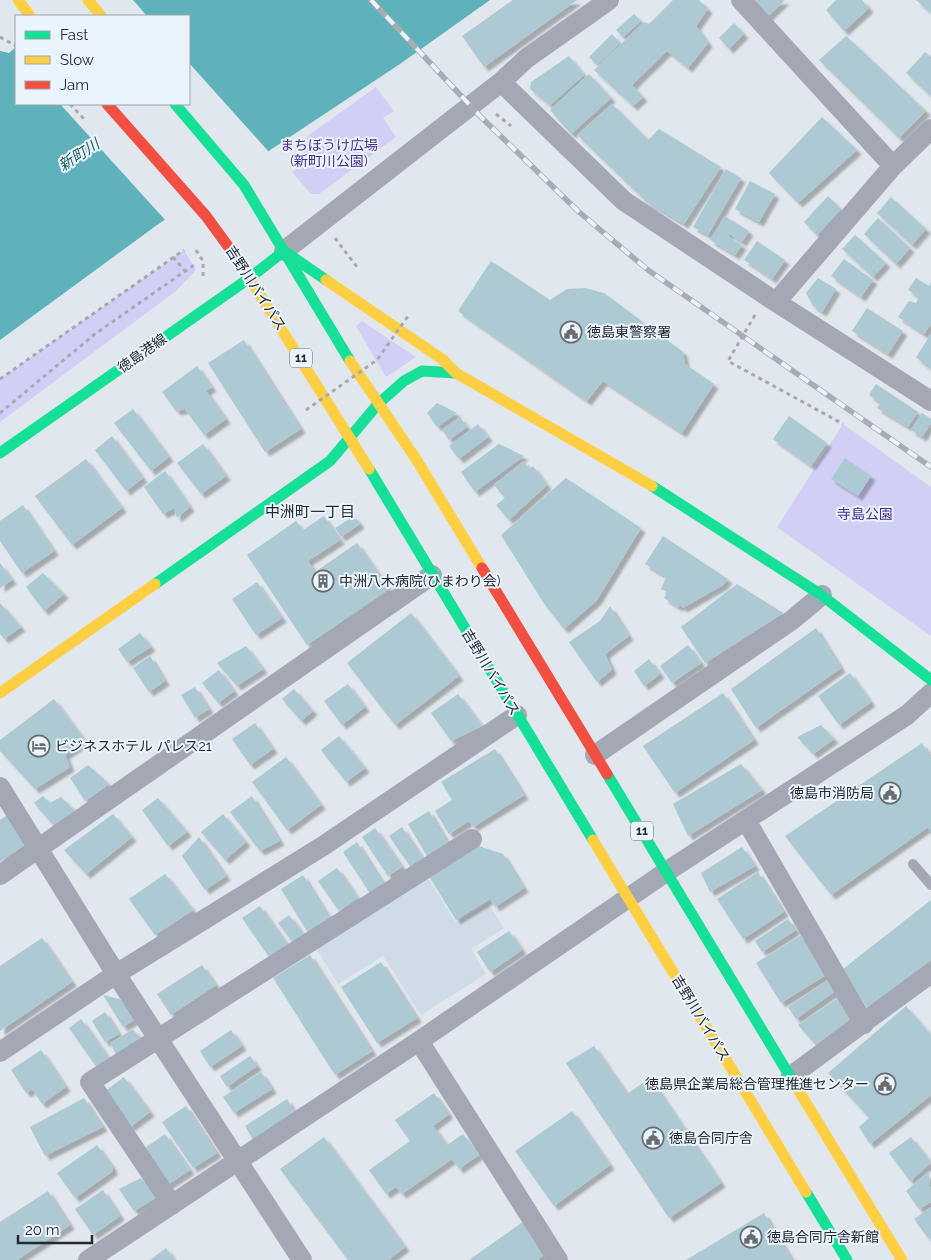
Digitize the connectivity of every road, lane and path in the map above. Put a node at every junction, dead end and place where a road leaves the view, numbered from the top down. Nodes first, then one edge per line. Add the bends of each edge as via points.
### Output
1 (18, 0) edge
2 (88, 0) edge
3 (609, 0) edge
4 (741, 0) edge
5 (29, 15) edge
6 (100, 15) edge
7 (0, 37) edge
8 (15, 45) edge
9 (501, 82) junction
10 (108, 105) edge
11 (176, 105) edge
12 (931, 129) edge
13 (893, 166) junction
14 (194, 247) dead end
15 (184, 250) dead end
16 (284, 251) junction
17 (173, 257) junction
18 (194, 265) dead end
19 (185, 271) junction
20 (251, 277) junction
21 (203, 279) dead end
22 (776, 302) junction
23 (408, 316) dead end
24 (456, 373) junction
25 (0, 379) edge
26 (931, 401) edge
27 (378, 404) junction
28 (0, 413) edge
29 (308, 415) dead end
30 (843, 424) dead end
31 (350, 439) junction
32 (0, 453) edge
33 (432, 575) junction
34 (822, 595) junction
35 (931, 680) edge
36 (0, 693) edge
37 (931, 693) edge
38 (517, 715) junction
39 (595, 755) junction
40 (0, 787) edge
41 (746, 820) junction
42 (472, 839) dead end
43 (38, 848) junction
44 (913, 864) dead end
45 (666, 872) junction
46 (0, 875) edge
47 (931, 885) edge
48 (628, 897) junction
49 (116, 974) junction
50 (931, 974) edge
51 (864, 1024) junction
52 (158, 1039) junction
53 (419, 1041) junction
54 (0, 1052) edge
55 (791, 1076) junction
56 (239, 1161) junction
57 (172, 1205) junction
58 (88, 1260) edge
59 (302, 1260) edge
60 (558, 1260) edge
61 (847, 1260) edge
62 (902, 1260) edge

1 - 5 main road
2 - 6 main road
3 - 9 street via 526,58
4 - 13 street
7 - 8 path
9 - 16 street
9 - 22 street via 624,201
10 - 20 main road, 吉野川バイパス / 11 via 206,216
11 - 16 main road, 11 via 244,185
12 - 13 street
13 - 22 street
14 - 21 path via 203,261
15 - 17 path
16 - 20 main road, 徳島港線
16 - 24 main road via 442,359
16 - 27 main road, 11
17 - 19 path
17 - 25 path
18 - 19 path
19 - 28 path via 95,334
20 - 31 main road, 吉野川バイパス / 11
20 - 32 main road, 徳島港線
22 - 26 street
22 - 30 path via 757,310 728,361
23 - 29 path, bridge via 377,360 306,410
24 - 27 main road via 422,371 404,381
24 - 34 main road via 689,510
27 - 31 main road
27 - 39 main road, 11 via 416,459
31 - 33 main road, 吉野川バイパス / 11
31 - 36 main road via 330,461
33 - 38 main road, 吉野川バイパス / 11
33 - 43 street
34 - 35 main road
34 - 39 street via 792,620
37 - 41 street via 906,715
38 - 48 main road, 吉野川バイパス / 11
38 - 49 street via 323,846
39 - 45 main road, 11
40 - 43 street
41 - 45 street
41 - 51 street
42 - 52 street
43 - 46 street
43 - 49 street
44 - 47 lane
45 - 48 street
45 - 55 main road, 11
48 - 53 street
48 - 61 main road, 吉野川バイパス / 11
49 - 52 street
49 - 54 street
50 - 51 street
51 - 55 street
52 - 56 street
52 - 57 street via 90,1082
53 - 56 street
53 - 60 street
55 - 62 main road, 11
56 - 57 street
56 - 59 street
57 - 58 street

